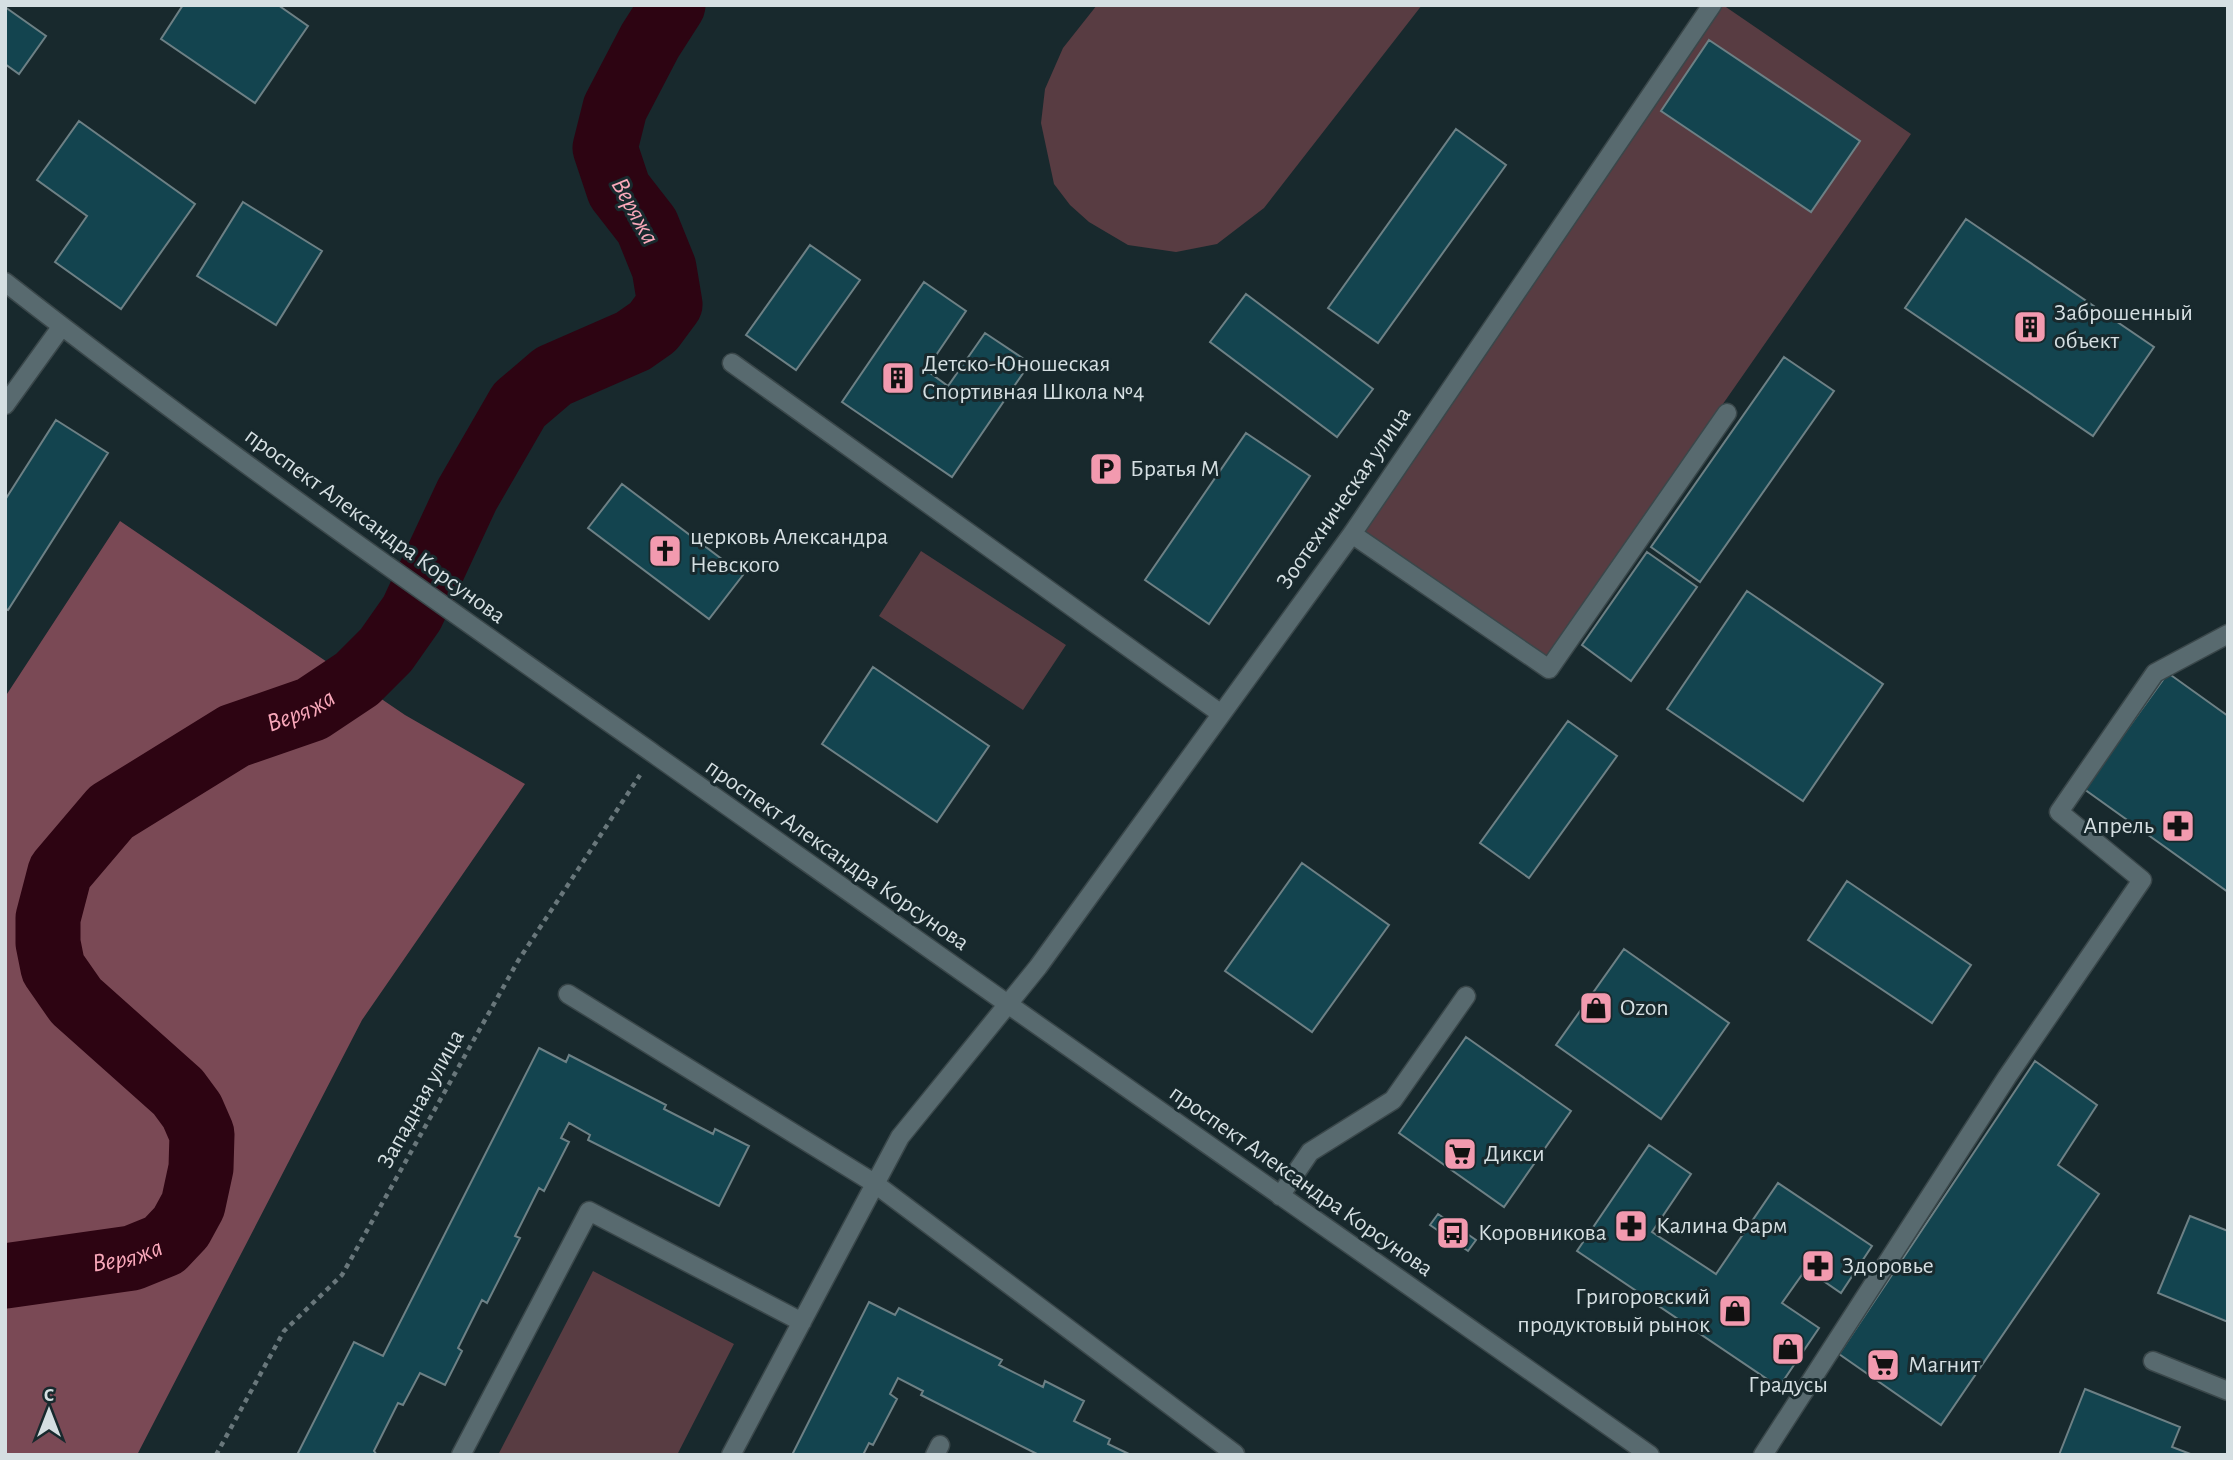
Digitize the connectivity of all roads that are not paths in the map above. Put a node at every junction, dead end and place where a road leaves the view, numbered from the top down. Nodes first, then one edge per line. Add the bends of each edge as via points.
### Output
1 (1710, 7) edge
2 (5, 282) edge
3 (62, 326) junction
4 (732, 363) dead end
5 (5, 405) edge
6 (1727, 413) dead end
7 (1352, 534) junction
8 (2228, 634) edge
9 (1220, 713) junction
10 (568, 994) dead end
11 (1466, 996) dead end
12 (1008, 1006) junction
13 (874, 1183) junction
14 (1280, 1196) junction
15 (802, 1322) junction
16 (2153, 1361) dead end
17 (2228, 1391) edge
18 (1235, 1454) edge
19 (461, 1455) edge
20 (731, 1455) edge
21 (1650, 1455) edge
22 (1763, 1455) edge

1 - 7 street, Зоотехническая улица
2 - 3 street, проспект Александра Корсунова
3 - 5 street
3 - 12 street, проспект Александра Корсунова via 343,534
4 - 9 street
6 - 7 street via 1549,668
7 - 9 street, Зоотехническая улица
8 - 22 street via 2155,673 2059,812 2142,880 2007,1077
9 - 12 street, Зоотехническая улица
10 - 13 street
11 - 14 street via 1392,1100 1310,1153
12 - 13 street, Зоотехническая улица via 900,1137
12 - 14 street, проспект Александра Корсунова
13 - 15 street, Зоотехническая улица
13 - 18 street
14 - 21 street, проспект Александра Корсунова
15 - 19 street via 589,1211
15 - 20 street, Зоотехническая улица
16 - 17 street

